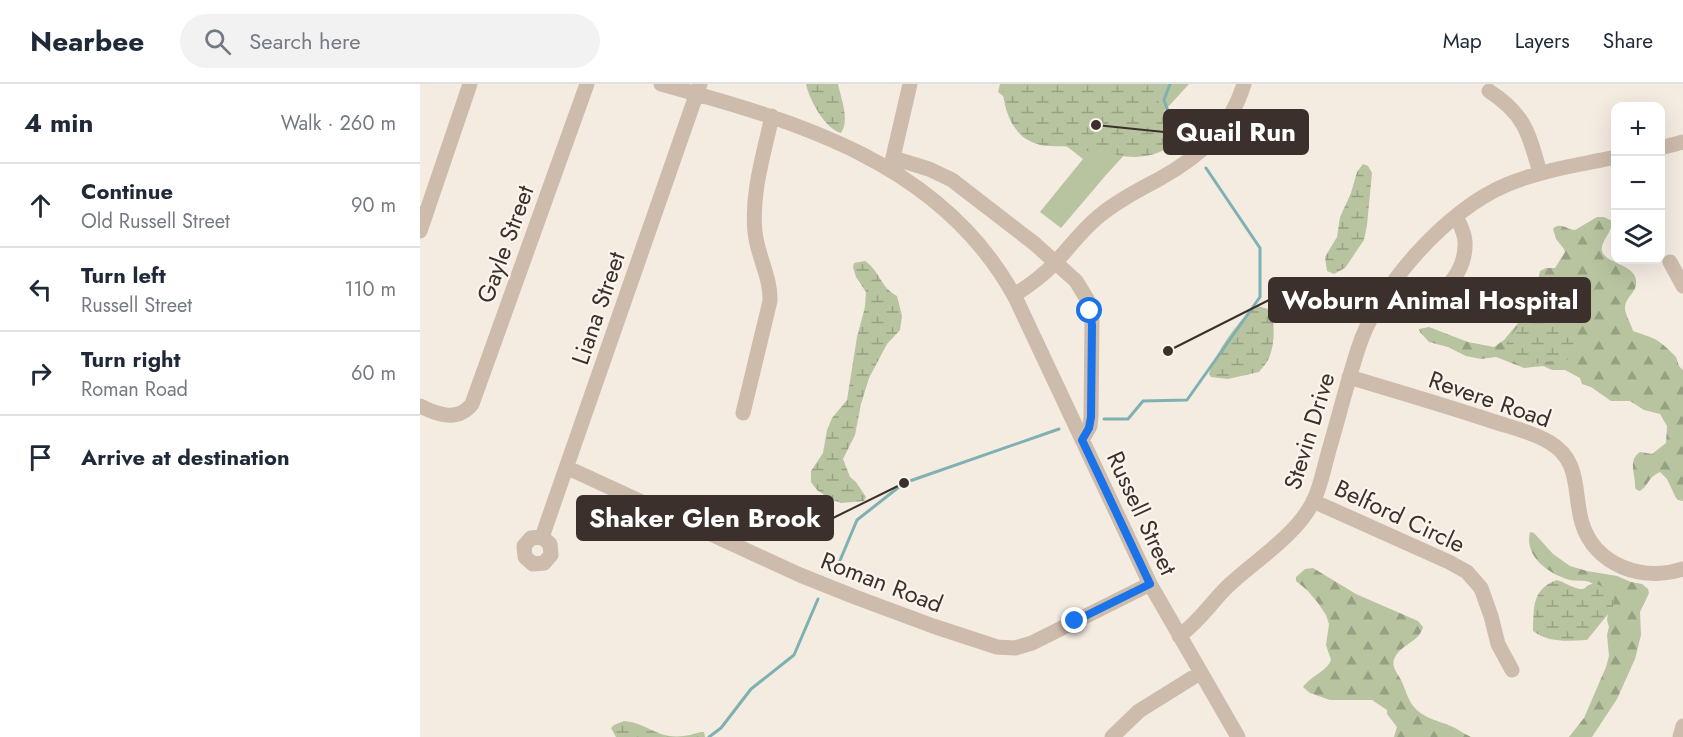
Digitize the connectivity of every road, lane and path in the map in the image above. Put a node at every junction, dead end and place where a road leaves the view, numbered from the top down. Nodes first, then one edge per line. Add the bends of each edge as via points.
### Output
1 (470, 84) edge
2 (587, 84) edge
3 (661, 84) edge
4 (910, 84) edge
5 (1244, 84) edge
6 (699, 89) edge
7 (1489, 91) dead end
8 (772, 116) junction
9 (1683, 142) edge
10 (1665, 147) edge
11 (1611, 158) edge
12 (892, 164) junction
13 (1540, 173) junction
14 (1456, 216) junction
15 (420, 231) edge
16 (1056, 262) junction
17 (1670, 262) dead end
18 (1683, 286) edge
19 (1014, 295) junction
20 (1381, 299) junction
21 (1349, 377) junction
22 (420, 406) edge
23 (743, 414) dead end
24 (1082, 440) junction
25 (568, 468) junction
26 (1313, 501) junction
27 (542, 537) dead end
28 (1683, 569) edge
29 (1150, 584) junction
30 (1179, 636) junction
31 (1512, 670) dead end
32 (1200, 673) junction
33 (1683, 726) edge
34 (1112, 737) edge
35 (1238, 737) edge
36 (1680, 737) edge

1 - 15 street
2 - 22 street, Gayle Street via 475,398 459,415 439,414
3 - 6 street, Russell Street
4 - 12 street
5 - 16 street via 1231,117 1207,146 1177,169 1104,212
6 - 8 street, Russell Street
6 - 25 street, Liana Street
7 - 13 street via 1518,115
8 - 12 street, Russell Street
8 - 23 street via 754,213 756,242 770,301
9 - 10 street
11 - 13 street, Stevin Drive
12 - 16 street via 929,169 952,180
12 - 19 street, Russell Street via 949,213 985,252
13 - 14 street, Stevin Drive via 1496,189
14 - 20 street, Stevin Drive via 1415,256
14 - 20 street via 1465,244 1453,280 1432,297 1411,304 1398,305
16 - 19 street
16 - 24 street via 1081,287 1092,318 1091,419
17 - 18 street
19 - 24 street, Russell Street
20 - 21 street, Stevin Drive via 1365,329
21 - 26 street, Stevin Drive
21 - 28 street, Revere Road via 1550,443 1570,465 1584,528 1602,554 1619,566 1638,572
24 - 29 street, Russell Street
25 - 27 street, Liana Street
25 - 29 street, Roman Road via 825,585 997,647 1015,648 1032,643
26 - 30 street, Stevin Drive via 1283,538
26 - 31 street, Belford Circle via 1467,572 1484,592 1498,644
29 - 30 street, Russell Street
30 - 32 street, Russell Street
32 - 34 street via 1139,711
32 - 35 street, Russell Street
33 - 36 street

